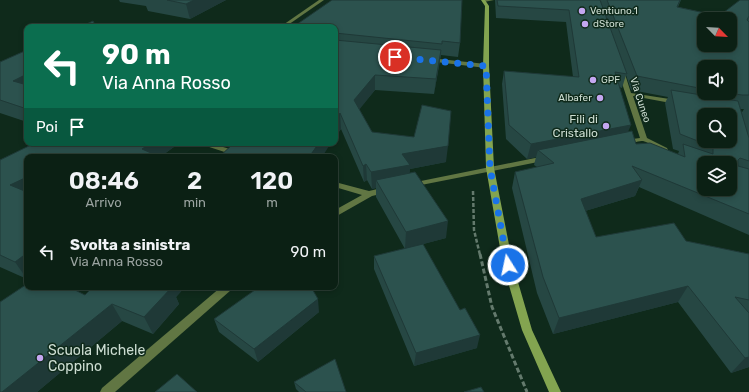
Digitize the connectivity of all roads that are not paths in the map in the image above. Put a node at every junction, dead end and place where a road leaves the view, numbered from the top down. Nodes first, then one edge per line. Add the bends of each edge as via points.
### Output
1 (322, 0) edge
2 (483, 0) edge
3 (492, 0) edge
4 (286, 24) edge
5 (426, 60) edge
6 (619, 65) edge
7 (486, 66) junction
8 (629, 94) junction
9 (682, 103) edge
10 (644, 139) junction
11 (621, 143) edge
12 (212, 146) edge
13 (669, 152) edge
14 (238, 154) edge
15 (552, 157) edge
16 (490, 168) junction
17 (338, 185) edge
18 (406, 186) edge
19 (391, 189) edge
20 (369, 194) junction
21 (338, 212) edge
22 (225, 290) edge
23 (106, 392) edge
24 (554, 392) edge

1 - 4 street
2 - 3 street
2 - 7 main road via 487,6
5 - 7 street
6 - 8 street, Via Cuneo
7 - 16 main road
8 - 9 street
8 - 10 street, Via Cuneo
10 - 11 street
10 - 13 street
12 - 14 street
15 - 16 street
16 - 18 street
16 - 24 main road via 508,265 527,330
17 - 20 street
19 - 20 street
20 - 21 street
22 - 23 street

